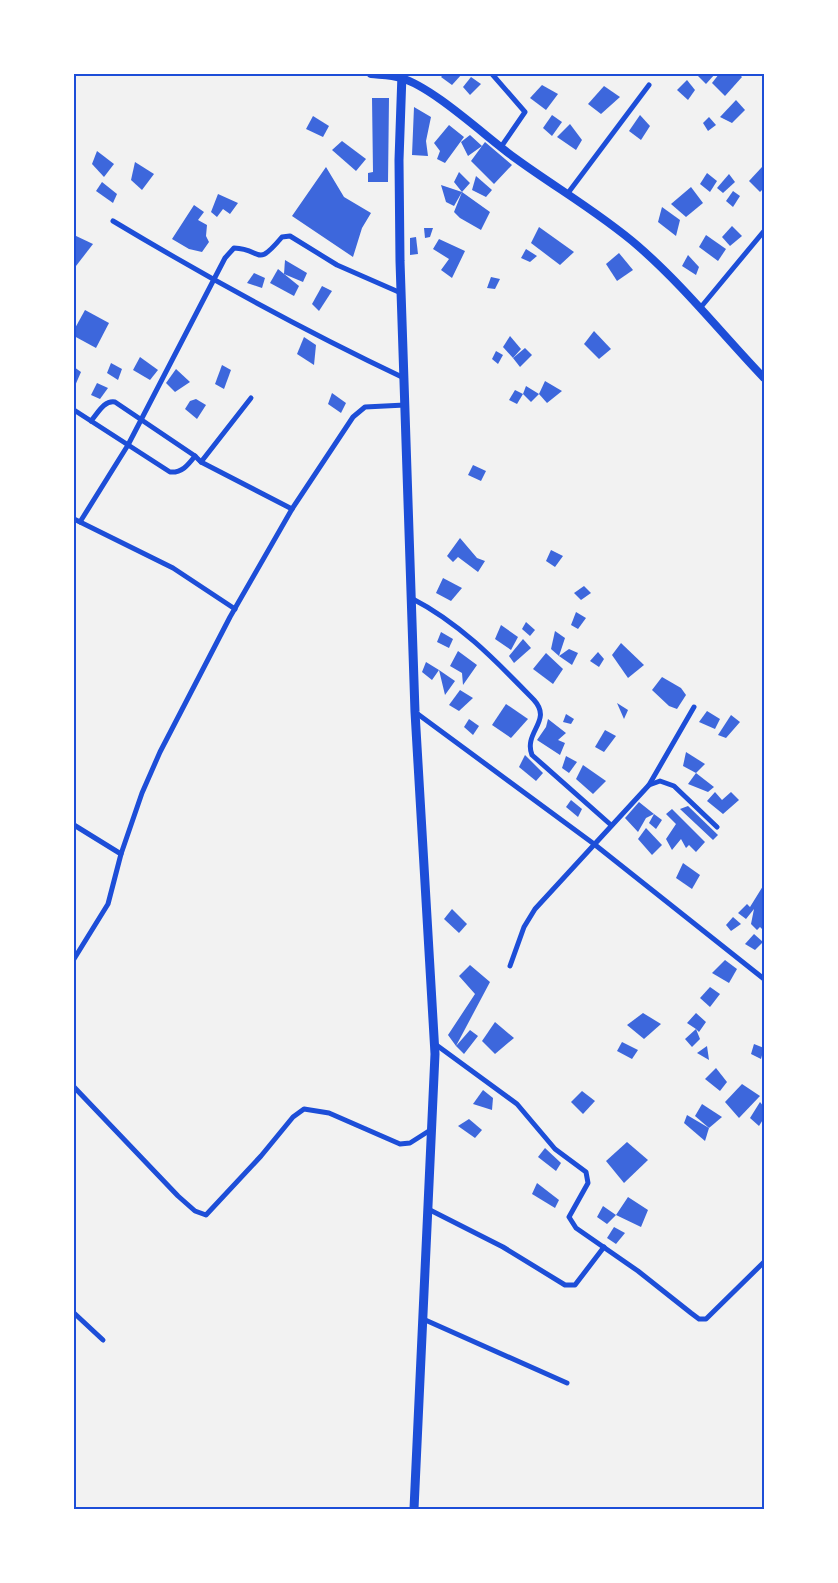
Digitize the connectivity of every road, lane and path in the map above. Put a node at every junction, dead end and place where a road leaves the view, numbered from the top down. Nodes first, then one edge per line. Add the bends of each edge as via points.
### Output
1 (371, 74) edge
2 (492, 74) edge
3 (402, 76) edge
4 (649, 85) dead end
5 (501, 147) junction
6 (568, 193) junction
7 (113, 221) dead end
8 (764, 231) edge
9 (214, 280) junction
10 (402, 294) junction
11 (701, 307) junction
12 (405, 378) junction
13 (764, 378) edge
14 (251, 398) dead end
15 (406, 405) junction
16 (74, 410) edge
17 (141, 420) junction
18 (91, 421) junction
19 (128, 445) junction
20 (195, 456) junction
21 (201, 462) junction
22 (292, 509) junction
23 (74, 519) edge
24 (80, 522) junction
25 (411, 598) junction
26 (235, 609) junction
27 (694, 707) dead end
28 (415, 712) junction
29 (649, 784) junction
30 (74, 825) edge
31 (611, 825) junction
32 (717, 826) dead end
33 (594, 844) junction
34 (121, 854) junction
35 (74, 959) edge
36 (510, 966) dead end
37 (764, 978) edge
38 (435, 1044) junction
39 (74, 1087) edge
40 (432, 1129) junction
41 (428, 1208) junction
42 (604, 1247) junction
43 (764, 1262) edge
44 (74, 1313) edge
45 (423, 1320) junction
46 (103, 1340) dead end
47 (567, 1383) dead end
48 (414, 1509) edge

1 - 3 street
2 - 5 street via 525,112
3 - 5 street
3 - 10 main road via 398,160
4 - 6 street
5 - 6 street
6 - 11 street via 640,247
7 - 9 street
8 - 11 street
9 - 10 street via 234,248 264,255 285,236 302,242 337,265
9 - 12 street via 325,340
9 - 17 street
10 - 12 main road
11 - 13 street via 723,336
12 - 15 main road
14 - 21 street
15 - 22 street via 366,407 353,418
15 - 25 main road
16 - 18 street
17 - 18 street via 112,401 104,405
17 - 19 street
17 - 20 street
18 - 19 street
19 - 20 street via 170,472 186,467
19 - 24 street
20 - 21 street
21 - 22 street
22 - 26 street
23 - 24 street
24 - 26 street via 173,568
25 - 28 main road
25 - 31 street via 457,626 540,706 541,717 530,744 532,755
26 - 34 street via 160,752
27 - 29 street
28 - 33 street
28 - 38 main road
29 - 31 street
29 - 32 street via 660,780 674,786
30 - 34 street
31 - 33 street
33 - 36 street via 535,909 524,927
33 - 37 street
34 - 35 street via 108,904
38 - 40 main road
38 - 42 street via 517,1104 554,1149 586,1172 588,1183 569,1217 576,1228
39 - 40 street via 178,1196 195,1211 206,1215 293,1117 304,1109 329,1113 400,1144 410,1143
40 - 41 main road
41 - 42 street via 571,1287
41 - 45 main road
42 - 43 street via 699,1319 706,1319
44 - 46 street
45 - 47 street
45 - 48 main road

